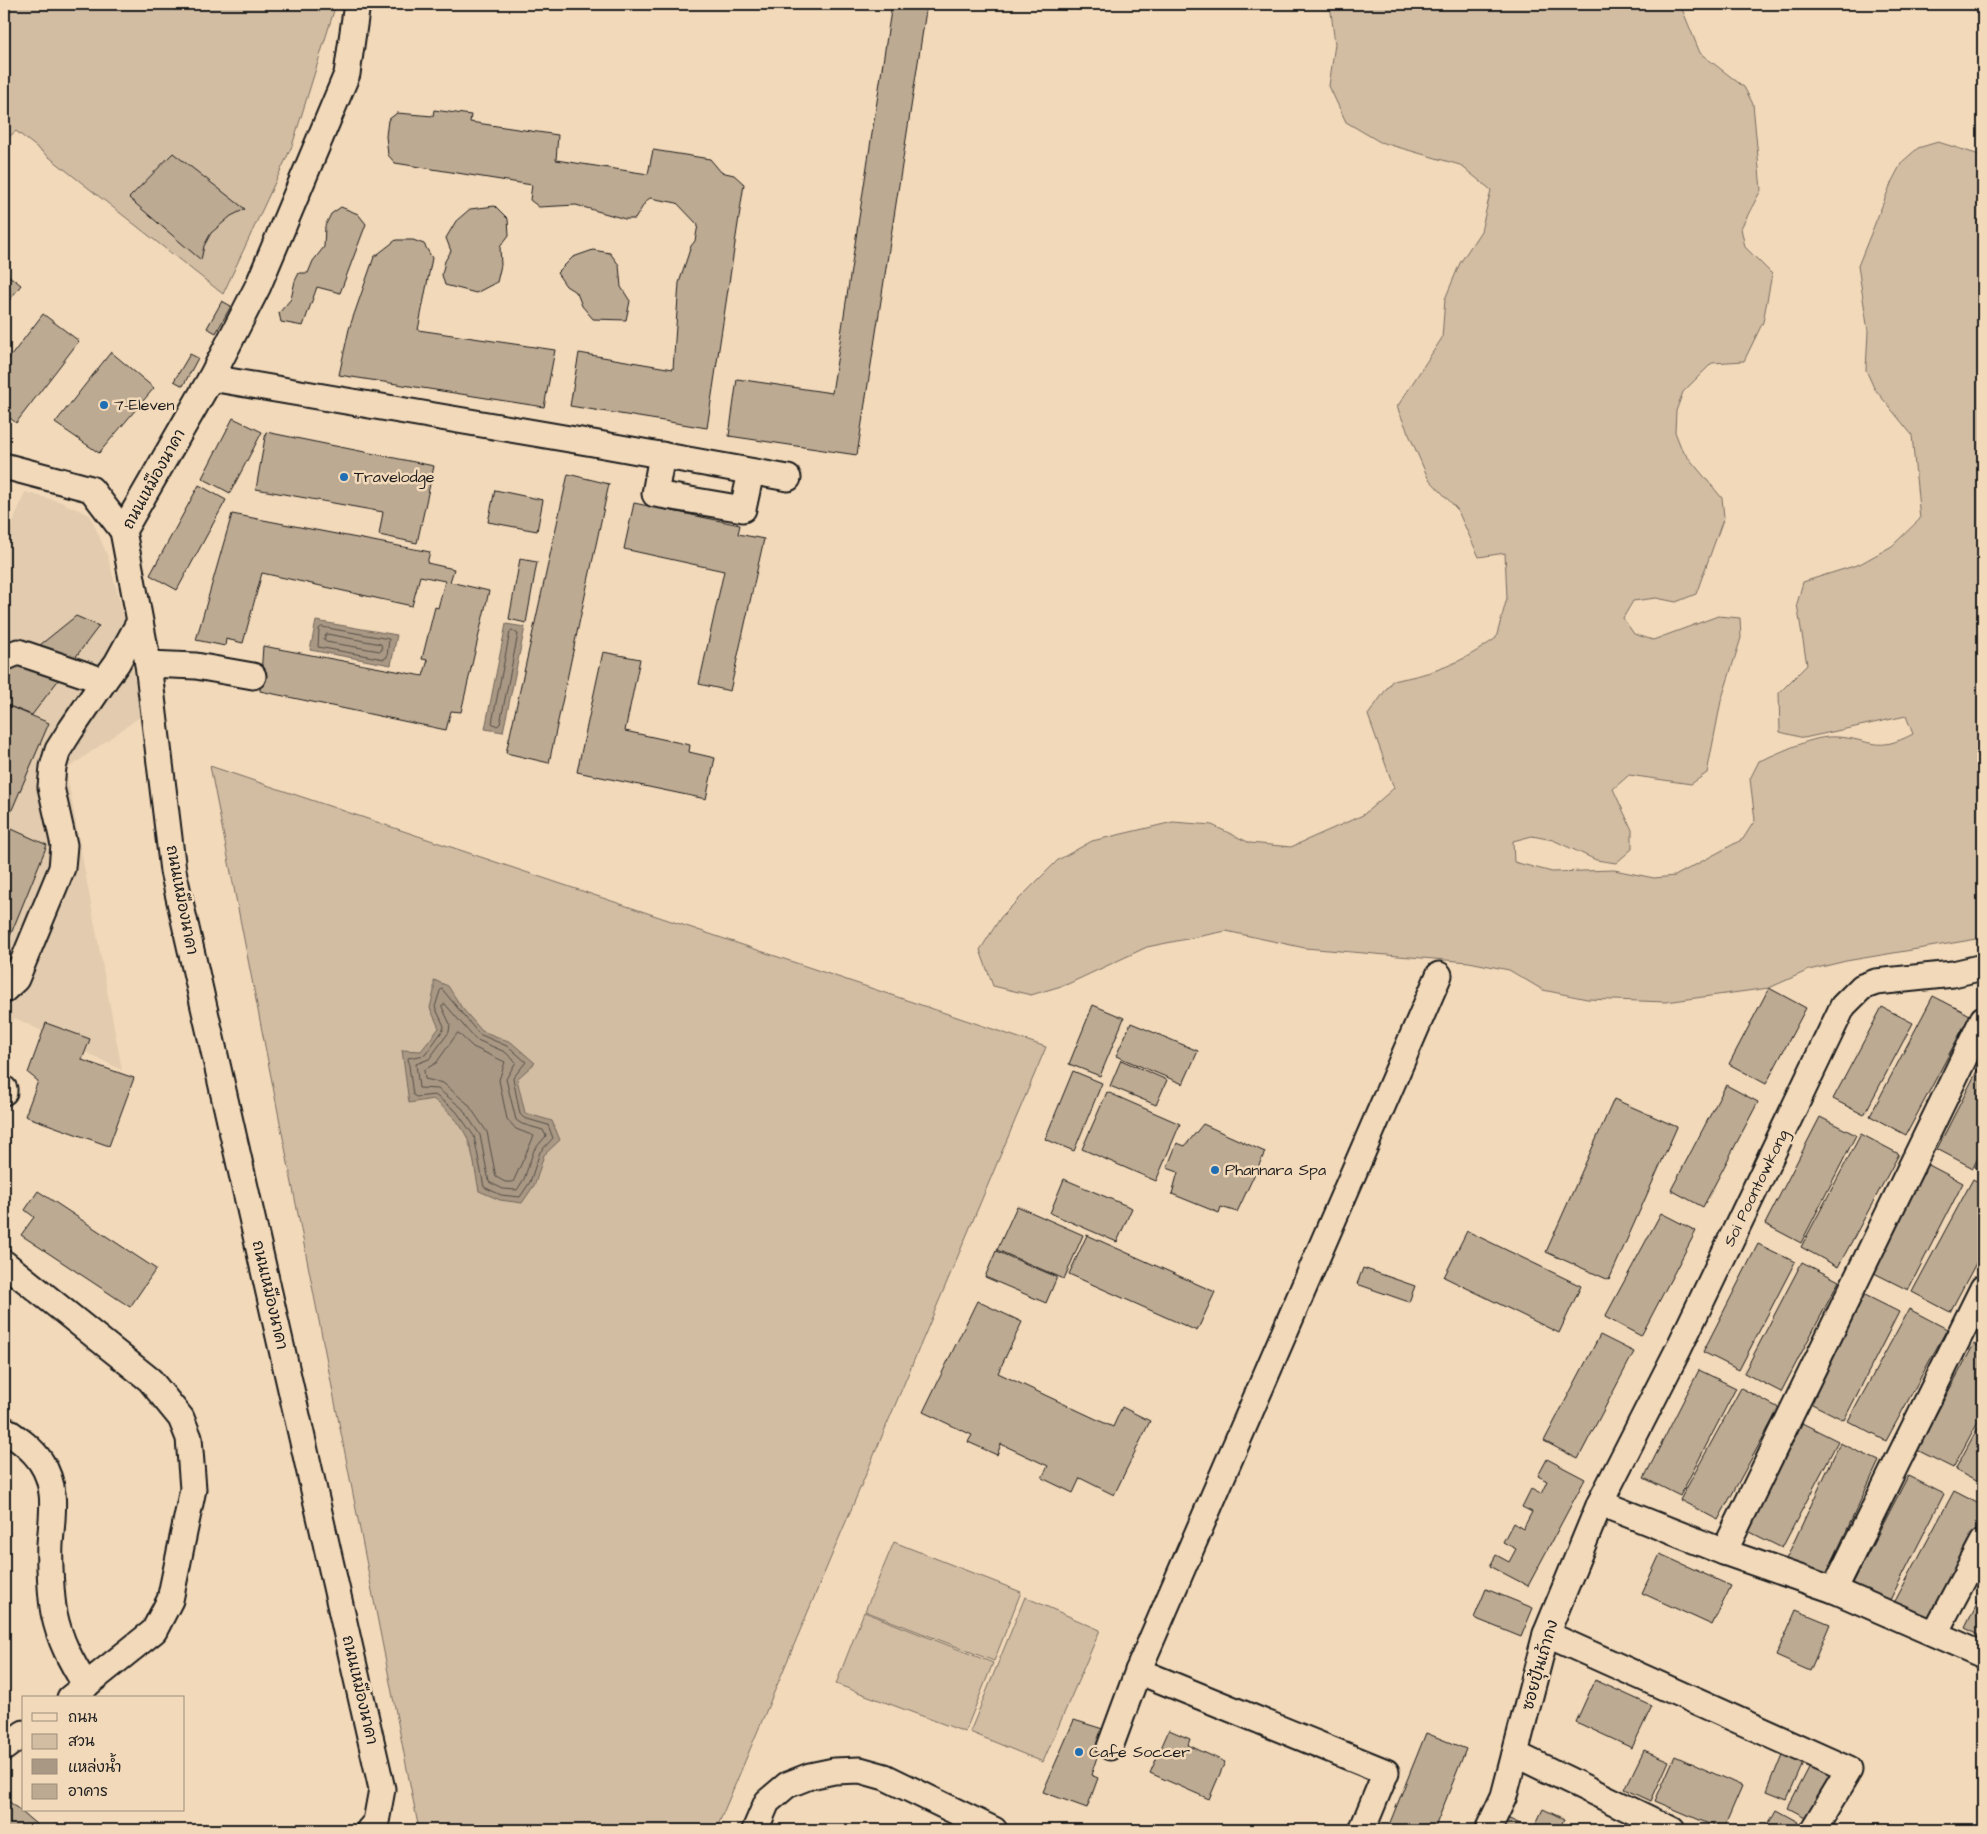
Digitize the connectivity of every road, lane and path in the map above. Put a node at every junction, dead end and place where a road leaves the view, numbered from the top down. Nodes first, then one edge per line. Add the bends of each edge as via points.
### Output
1 (358, 4) edge
2 (211, 378) junction
3 (662, 455) junction
4 (4, 466) edge
5 (751, 472) junction
6 (788, 478) dead end
7 (123, 531) junction
8 (139, 622) junction
9 (4, 658) edge
10 (148, 664) junction
11 (253, 676) dead end
12 (104, 681) junction
13 (1983, 967) edge
14 (1439, 975) dead end
15 (4, 990) edge
16 (1983, 1019) edge
17 (4, 1263) edge
18 (1983, 1288) edge
19 (4, 1429) edge
20 (1600, 1503) junction
21 (1983, 1542) edge
22 (1724, 1552) junction
23 (1834, 1590) junction
24 (1935, 1633) junction
25 (1546, 1634) junction
26 (1983, 1655) edge
27 (1138, 1672) junction
28 (78, 1692) edge
29 (22, 1734) edge
30 (1110, 1747) dead end
31 (4, 1748) edge
32 (1515, 1754) junction
33 (1663, 1828) edge
34 (370, 1830) edge
35 (754, 1830) edge
36 (994, 1830) edge
37 (1362, 1830) edge
38 (1488, 1830) edge
39 (1813, 1830) edge

1 - 2 street, ถนนเหมืองนาคา via 347,74 258,286
2 - 3 street
2 - 7 street, ถนนเหมืองนาคา
3 - 5 street
3 - 5 street via 655,494 743,509
4 - 7 street via 91,490
5 - 6 street
7 - 8 street, ถนนเหมืองนาคา
8 - 10 street, ถนนเหมืองนาคา
8 - 12 street
9 - 12 street via 18,652
10 - 11 street via 196,666
10 - 34 street, ถนนเหมืองนาคา via 173,871 382,1789 376,1822
12 - 15 street via 58,750 50,787 64,845 62,868 16,980
13 - 20 street, Soi Poontowkong via 1953,974 1876,982 1862,987 1843,1006 1678,1350
14 - 27 street
16 - 22 street
17 - 28 street via 150,1380 181,1418 189,1438 193,1489 170,1600 154,1631
18 - 23 street
19 - 28 street via 26,1445 49,1478 54,1500 50,1546 53,1611
20 - 22 street
20 - 25 street, ซอยปุ้นเถ้ากง
21 - 24 street
22 - 23 street
23 - 24 street
24 - 26 street
25 - 32 street, ซอยปุ้นเถ้ากง
25 - 39 street via 1849,1770
27 - 30 street
27 - 37 street via 1386,1772
29 - 31 street
32 - 33 street
32 - 38 street, ซอยปุ้นเถ้ากง via 1504,1796
35 - 36 street via 767,1802 787,1785 834,1771 860,1770 885,1777

